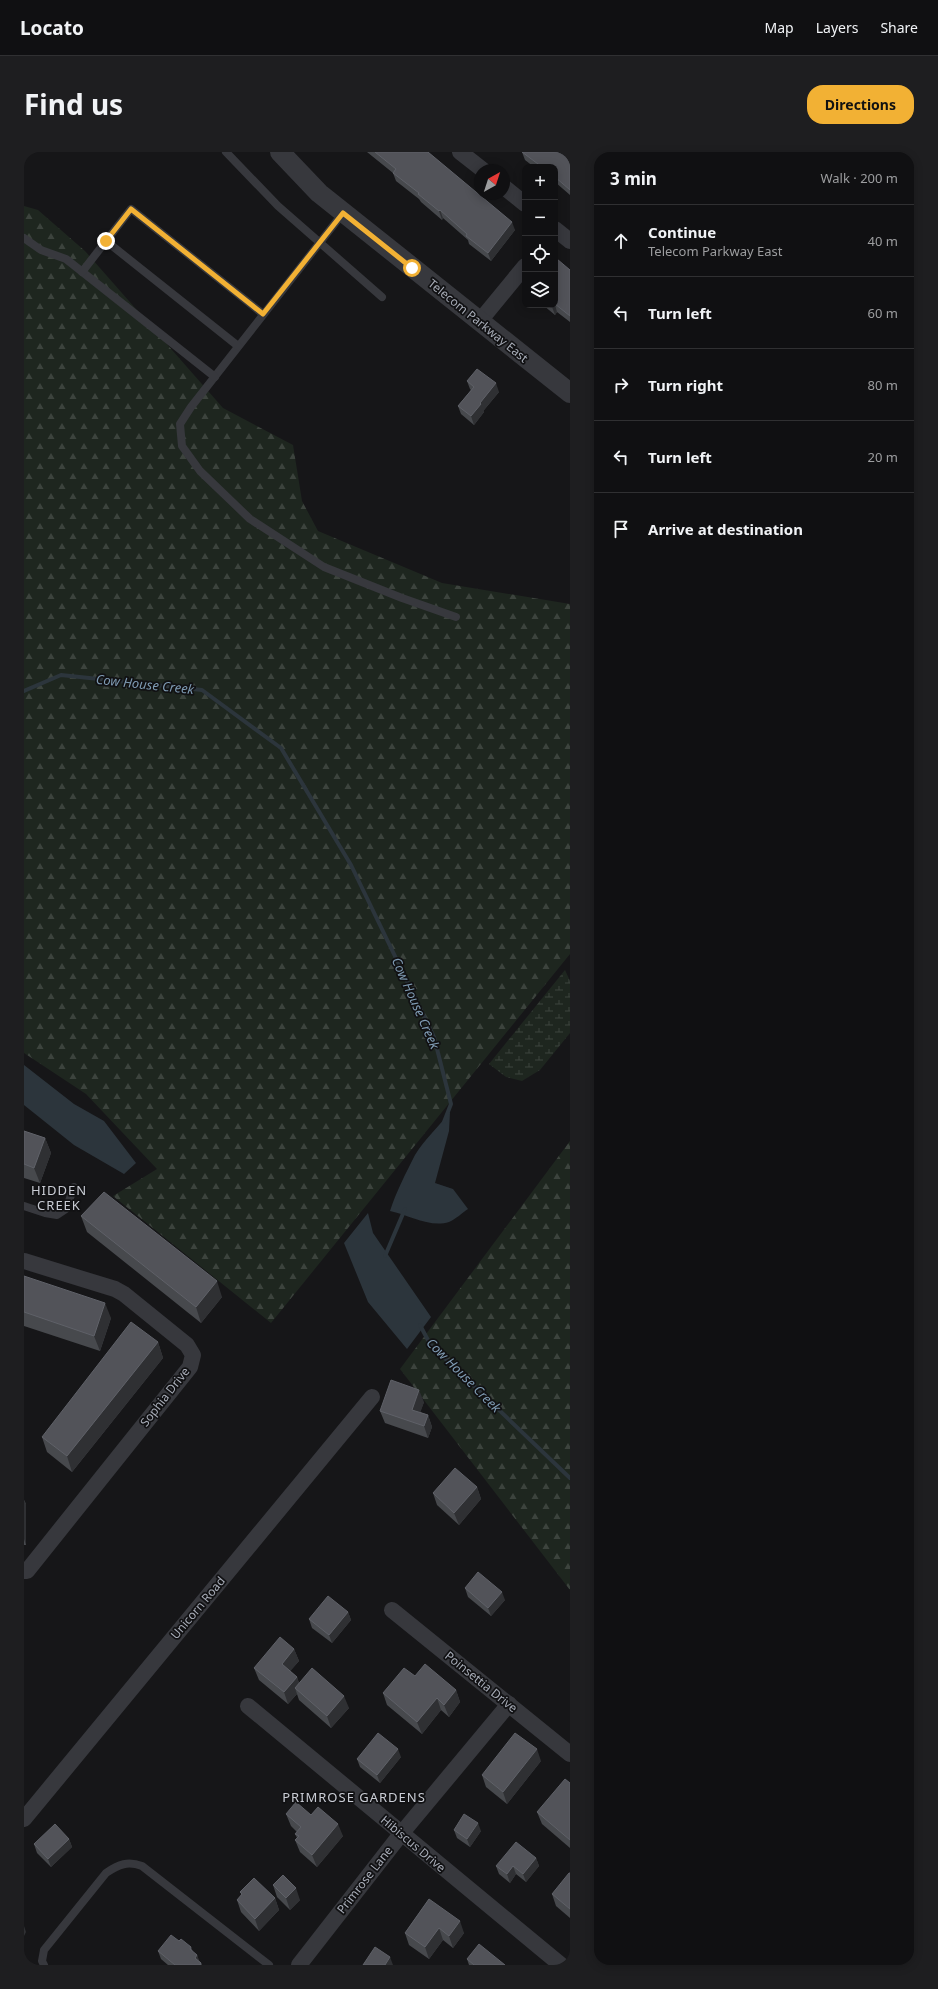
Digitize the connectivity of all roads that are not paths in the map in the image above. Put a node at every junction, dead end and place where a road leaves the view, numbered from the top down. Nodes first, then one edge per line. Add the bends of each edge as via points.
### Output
1 (226, 152) edge
2 (280, 152) edge
3 (460, 152) edge
4 (475, 164) edge
5 (510, 192) edge
6 (522, 202) edge
7 (343, 213) junction
8 (558, 231) edge
9 (24, 238) edge
10 (106, 241) junction
11 (570, 241) edge
12 (319, 243) junction
13 (522, 270) edge
14 (82, 272) junction
15 (382, 298) dead end
16 (263, 314) junction
17 (479, 322) junction
18 (238, 346) junction
19 (215, 377) junction
20 (570, 394) edge
21 (456, 617) dead end
22 (74, 1187) dead end
23 (24, 1206) edge
24 (24, 1262) edge
25 (372, 1398) dead end
26 (24, 1571) edge
27 (392, 1610) dead end
28 (509, 1704) junction
29 (248, 1706) dead end
30 (570, 1754) edge
31 (24, 1819) edge
32 (402, 1834) junction
33 (44, 1965) edge
34 (269, 1965) edge
35 (299, 1965) edge
36 (561, 1965) edge

1 - 12 lane via 278,206
2 - 7 street, Telecom Parkway East via 319,193
3 - 4 street
5 - 6 street
7 - 12 lane
7 - 17 street, Telecom Parkway East
8 - 11 street
9 - 14 lane via 41,250 66,259
10 - 14 lane
10 - 16 lane via 131,209
10 - 18 lane
12 - 15 lane
12 - 16 lane
13 - 17 street
14 - 19 lane
16 - 18 lane
17 - 20 street, Telecom Parkway East
18 - 19 lane
19 - 21 lane via 180,424 182,446 200,471 250,519 324,567
22 - 23 lane via 66,1209 57,1215
24 - 26 street, Sophia Drive via 115,1289 187,1345 193,1355 190,1366 27,1571
25 - 31 street, Unicorn Road
27 - 28 street, Poinsettia Drive
28 - 30 street, Poinsettia Drive
28 - 32 street, Primrose Lane
29 - 32 street, Hibiscus Drive
32 - 35 street, Primrose Lane
32 - 36 street, Hibiscus Drive
33 - 34 lane via 44,1950 106,1873 131,1862 142,1866

